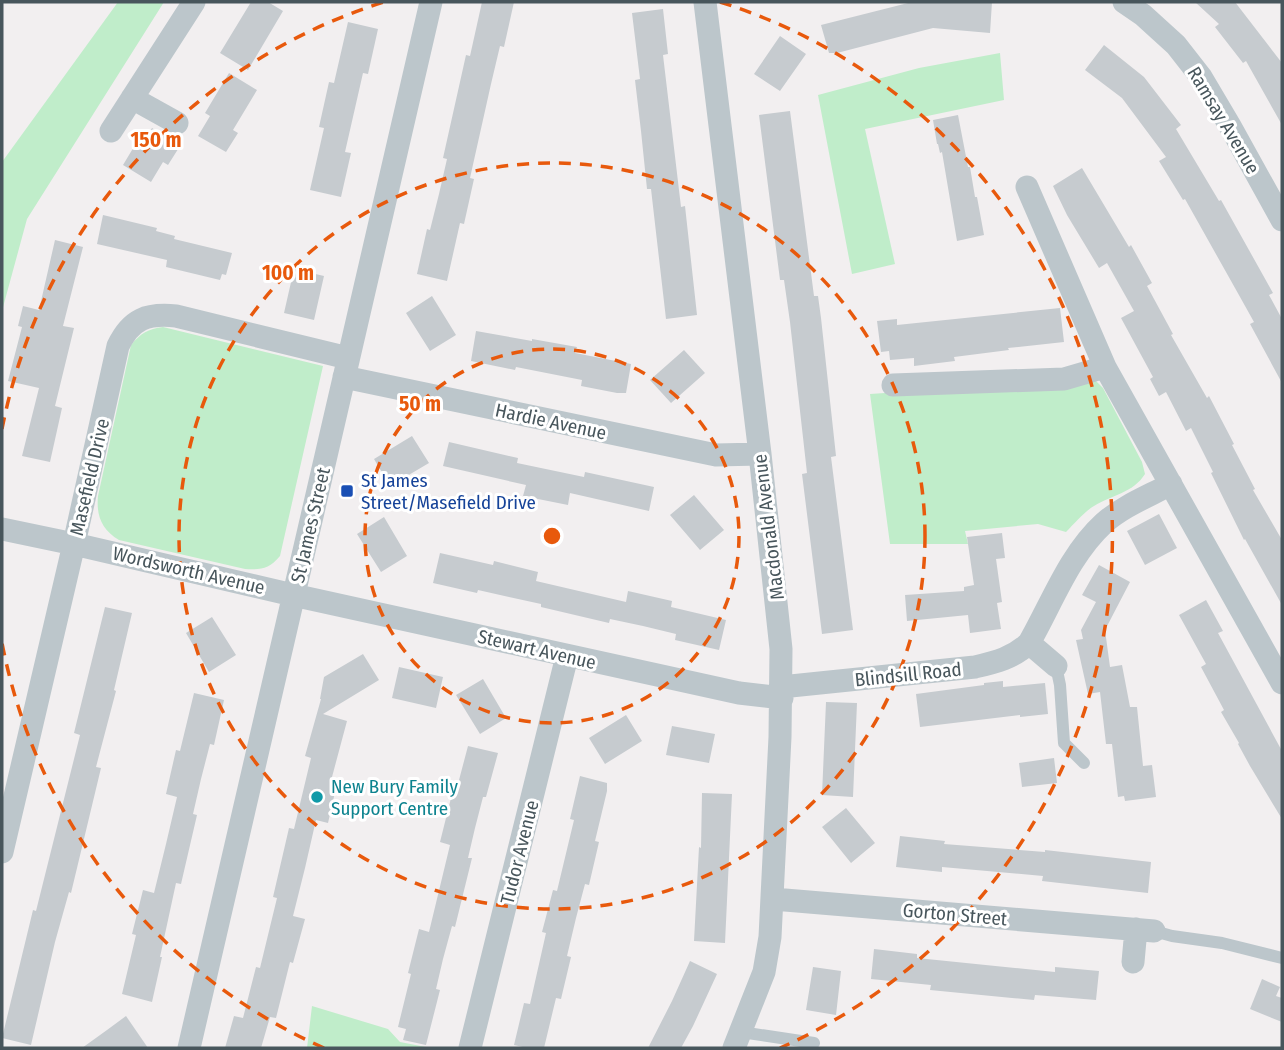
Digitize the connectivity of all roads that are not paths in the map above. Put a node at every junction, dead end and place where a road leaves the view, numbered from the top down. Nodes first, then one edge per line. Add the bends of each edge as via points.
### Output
1 (194, 2) edge
2 (431, 2) edge
3 (707, 2) edge
4 (1124, 2) edge
5 (132, 99) junction
6 (177, 123) dead end
7 (111, 131) dead end
8 (1027, 187) dead end
9 (1282, 220) edge
10 (1105, 367) junction
11 (346, 368) junction
12 (893, 385) dead end
13 (760, 454) junction
14 (1171, 484) junction
15 (2, 529) edge
16 (74, 544) junction
17 (293, 595) junction
18 (1029, 643) junction
19 (567, 656) junction
20 (1056, 666) joint
21 (1282, 683) edge
22 (781, 692) junction
23 (1084, 763) dead end
24 (2, 852) edge
25 (773, 899) junction
26 (1145, 930) junction
27 (1282, 958) edge
28 (1133, 962) dead end
29 (737, 1040) edge
30 (814, 1043) dead end
31 (189, 1048) edge
32 (470, 1048) edge

1 - 5 street
2 - 11 street, St James Street
3 - 13 street, Macdonald Avenue
4 - 9 street, Ramsay Avenue via 1176,45 1201,77
5 - 6 street
5 - 7 street
8 - 10 street
10 - 12 street via 1064,379
10 - 14 street
11 - 13 street, Hardie Avenue via 716,455
11 - 16 street, Masefield Drive via 176,316 141,319 118,346
11 - 17 street, St James Street
13 - 22 street, Macdonald Avenue via 778,615
14 - 18 street via 1122,510 1087,540
14 - 21 street
15 - 16 street, Wordsworth Avenue
16 - 17 street, Wordsworth Avenue
16 - 24 street, Masefield Drive
17 - 19 street, Stewart Avenue
17 - 31 street, St James Street
18 - 20 street
18 - 22 street, Blindsill Road via 1003,660 975,667
19 - 22 street, Stewart Avenue via 738,694
19 - 32 street, Tudor Avenue
20 - 23 lane via 1064,743
22 - 25 street, Macdonald Avenue
25 - 26 street, Gorton Street
25 - 29 street, Macdonald Avenue via 764,972
26 - 27 lane
26 - 28 street
29 - 30 lane

